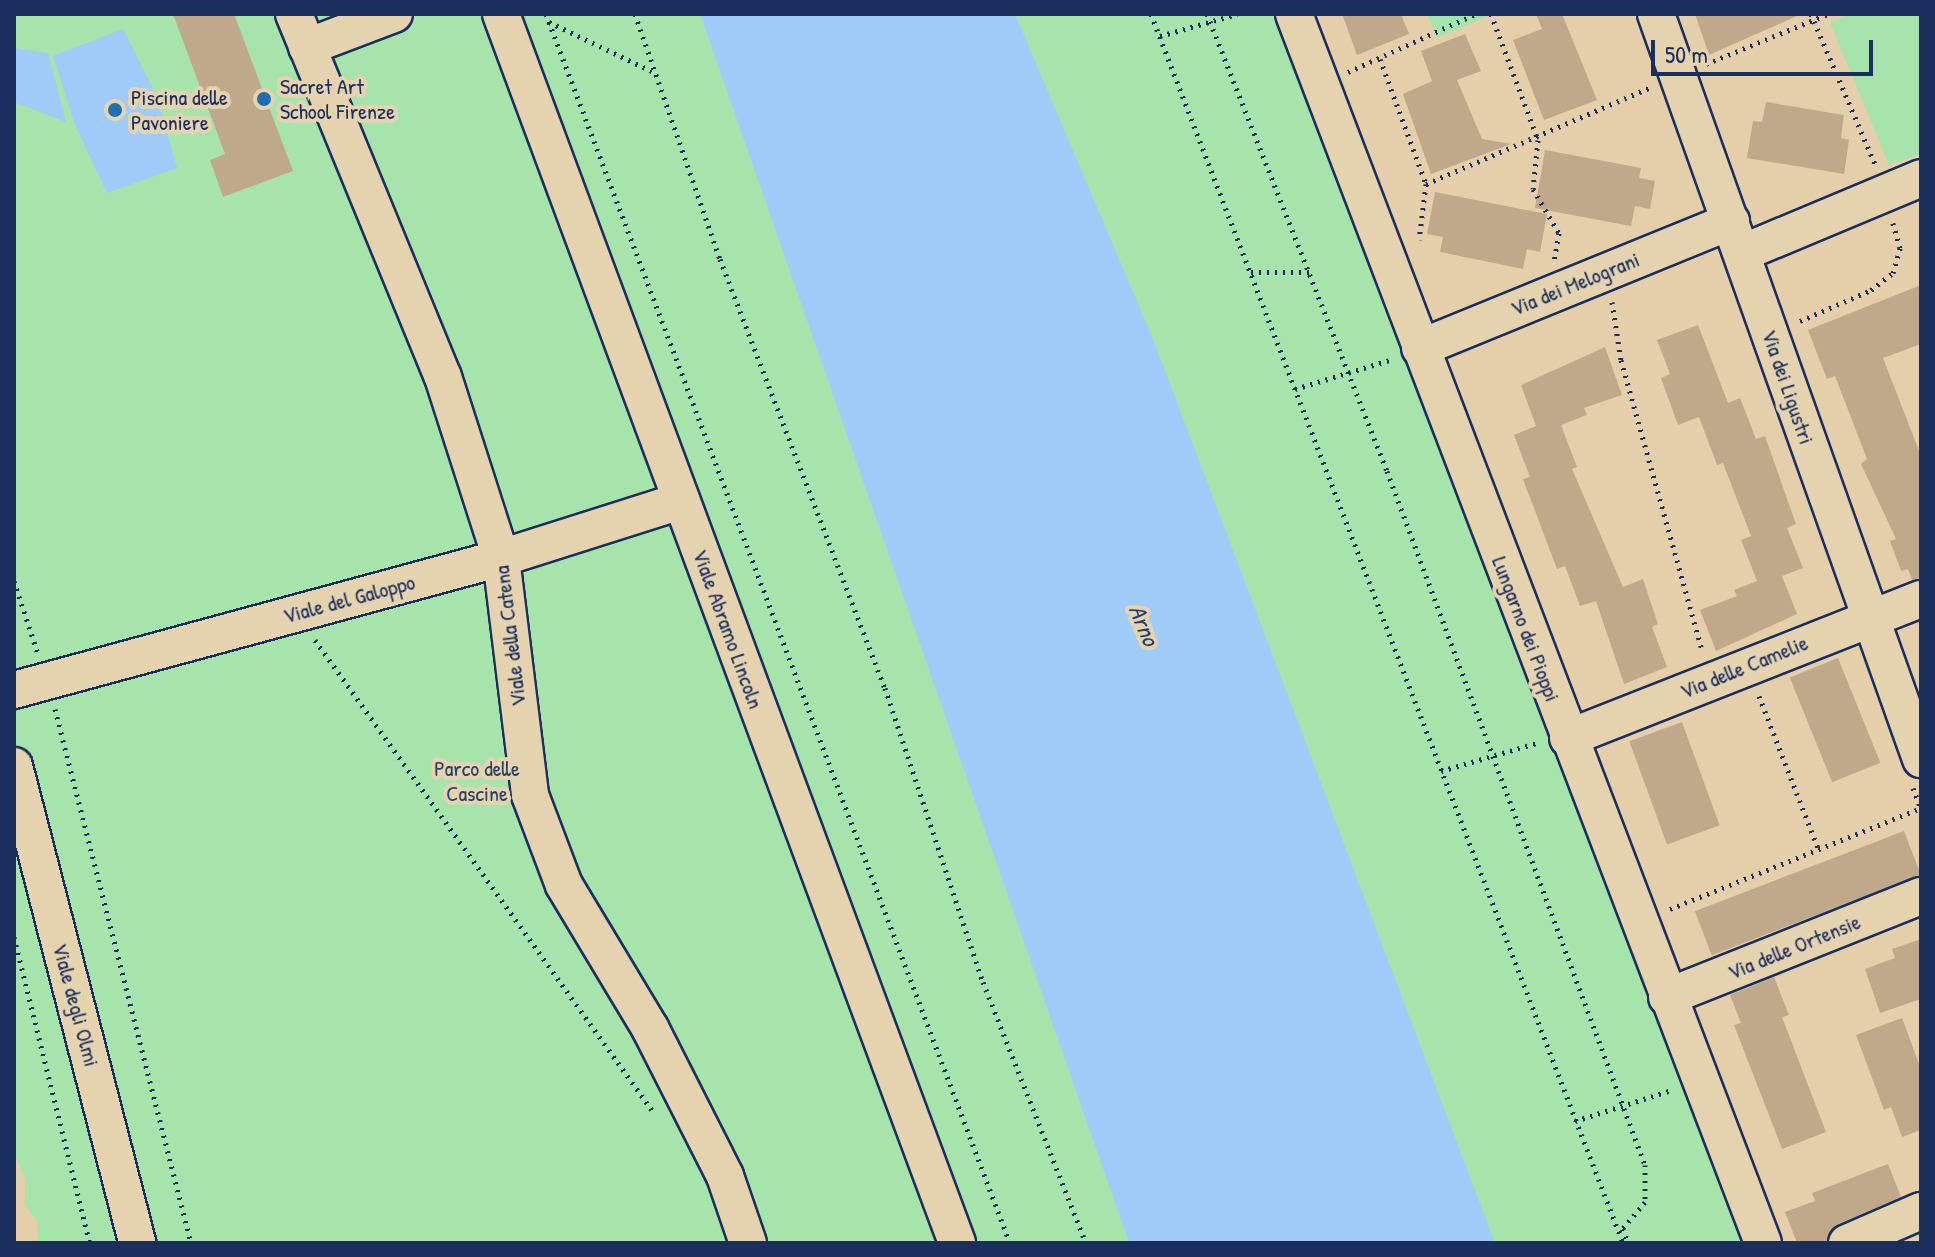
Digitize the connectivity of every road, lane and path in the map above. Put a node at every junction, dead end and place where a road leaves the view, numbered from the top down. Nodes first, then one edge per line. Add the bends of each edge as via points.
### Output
1 (294, 14) edge
2 (394, 14) edge
3 (501, 14) edge
4 (546, 14) edge
5 (635, 14) edge
6 (1151, 14) edge
7 (1207, 14) edge
8 (1237, 14) edge
9 (1294, 14) edge
10 (1475, 14) edge
11 (1491, 14) edge
12 (1656, 14) edge
13 (1828, 14) edge
14 (1813, 17) edge
15 (549, 22) junction
16 (1211, 24) junction
17 (1160, 36) junction
18 (307, 47) junction
19 (1380, 59) junction
20 (655, 73) junction
21 (1678, 75) junction
22 (1320, 83) junction
23 (1538, 140) junction
24 (1921, 178) edge
25 (1426, 184) junction
26 (1884, 191) junction
27 (1736, 237) junction
28 (1421, 249) dead end
29 (1250, 272) junction
30 (1310, 272) junction
31 (1617, 288) junction
32 (1547, 295) junction
33 (1420, 348) junction
34 (1777, 356) junction
35 (1350, 375) junction
36 (1295, 389) junction
37 (681, 501) junction
38 (501, 558) junction
39 (14, 581) edge
40 (1921, 599) edge
41 (296, 613) junction
42 (1868, 617) junction
43 (1747, 666) junction
44 (1711, 681) junction
45 (31, 685) edge
46 (1557, 739) junction
47 (1494, 759) junction
48 (1921, 759) edge
49 (14, 766) edge
50 (1441, 771) junction
51 (1921, 808) edge
52 (1818, 848) junction
53 (1921, 896) edge
54 (1639, 922) junction
55 (14, 937) edge
56 (1667, 997) junction
57 (1699, 1080) junction
58 (1624, 1109) junction
59 (1574, 1121) junction
60 (664, 1127) dead end
61 (1921, 1211) edge
62 (90, 1243) edge
63 (137, 1243) edge
64 (191, 1243) edge
65 (748, 1243) edge
66 (957, 1243) edge
67 (1010, 1243) edge
68 (1086, 1243) edge
69 (1623, 1243) edge
70 (1629, 1243) edge
71 (1763, 1243) edge
72 (1847, 1243) edge

1 - 18 street, Viale della Catena
2 - 18 street
3 - 37 street, Viale Abramo Lincoln
4 - 15 path
5 - 20 path
6 - 17 path
7 - 16 path
8 - 16 path
9 - 22 street, Lungarno dei Pioppi
10 - 19 path
11 - 23 path
12 - 21 street, Via dei Ligustri
13 - 14 path
14 - 21 path
14 - 26 path
15 - 20 path
15 - 67 path
16 - 17 path
16 - 30 path
17 - 29 path
18 - 38 street, Viale della Catena via 443,377
19 - 22 path
19 - 25 path
20 - 68 path via 720,259 885,688 983,982
21 - 23 path
21 - 27 street, Via dei Ligustri
22 - 33 street, Lungarno dei Pioppi
23 - 25 path
23 - 32 path via 1533,189 1559,233
24 - 26 street, Via dei Melograni
25 - 28 path via 1417,234
26 - 27 street, Via dei Melograni
26 - 34 path via 1900,248 1893,273 1871,290 1794,325
27 - 31 street, Via dei Melograni
27 - 34 street, Via dei Ligustri
29 - 30 path
29 - 36 path
30 - 35 path
31 - 32 street, Via dei Melograni
31 - 44 path via 1621,360
32 - 33 street, Via dei Melograni
33 - 35 path
33 - 46 street, Lungarno dei Pioppi
34 - 42 street, Via dei Ligustri
35 - 36 path
35 - 47 path
36 - 50 path
37 - 38 street, Viale del Galoppo
37 - 66 street, Viale Abramo Lincoln
38 - 41 street, Viale del Galoppo
38 - 65 street, Viale della Catena via 530,795 564,885 650,1028 725,1176
39 - 45 path
40 - 42 street, Via delle Camelie
41 - 45 street, Viale del Galoppo
41 - 60 path
42 - 43 street, Via delle Camelie
42 - 48 street, Via dei Ligustri
43 - 44 street, Via delle Camelie
43 - 52 path
44 - 46 street, Via delle Camelie
45 - 64 path
46 - 47 path
46 - 54 street, Lungarno dei Pioppi
47 - 50 path
47 - 58 path
49 - 63 street, Viale degli Olmi
50 - 59 path
51 - 52 path
52 - 54 path
53 - 56 street, Via delle Ortensie
54 - 56 street, Lungarno dei Pioppi
55 - 62 path
56 - 57 street, Lungarno dei Pioppi
57 - 58 path
57 - 71 street, Lungarno dei Pioppi
58 - 59 path
58 - 70 path via 1645,1165 1645,1202 1622,1229
59 - 69 path
61 - 72 street

